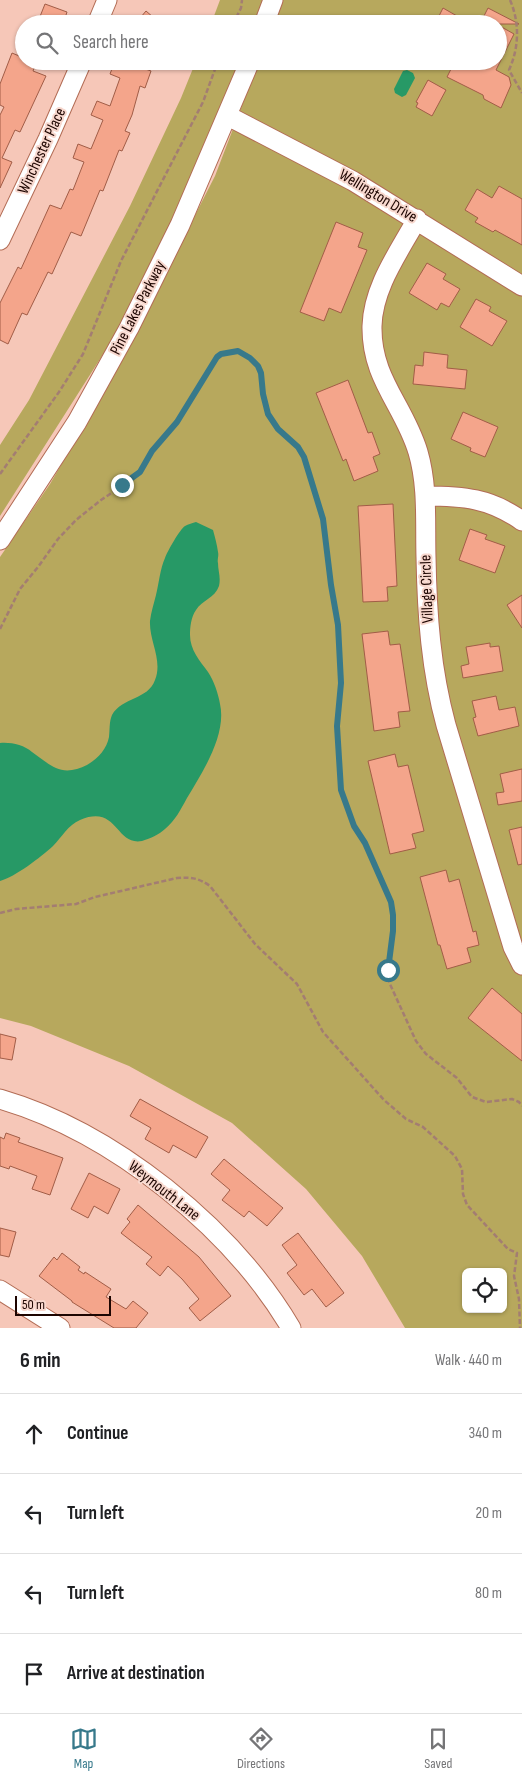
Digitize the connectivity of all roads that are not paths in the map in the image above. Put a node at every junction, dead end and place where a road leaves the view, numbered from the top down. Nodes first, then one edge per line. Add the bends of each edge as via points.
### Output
1 (107, 0) edge
2 (273, 0) edge
3 (101, 15) edge
4 (267, 15) edge
5 (78, 70) edge
6 (246, 70) edge
7 (228, 116) junction
8 (417, 219) junction
9 (0, 240) edge
10 (522, 286) edge
11 (425, 496) junction
12 (522, 521) edge
13 (0, 540) edge
14 (522, 965) edge
15 (0, 1099) edge
16 (0, 1290) edge
17 (60, 1328) edge
18 (291, 1328) edge

1 - 3 street
2 - 4 street
5 - 9 street, Winchester Place
6 - 7 street, Pine Lakes Parkway
7 - 8 street, Wellington Drive via 354,181
7 - 13 street, Pine Lakes Parkway via 180,225 129,328 77,422
8 - 10 street, Wellington Drive
8 - 11 street, Village Circle via 379,291 372,333 379,371 415,442
11 - 12 street via 481,500
11 - 14 street, Village Circle via 427,610 435,679 513,947
15 - 18 street, Weymouth Lane via 86,1136 179,1199 231,1248
16 - 17 street

